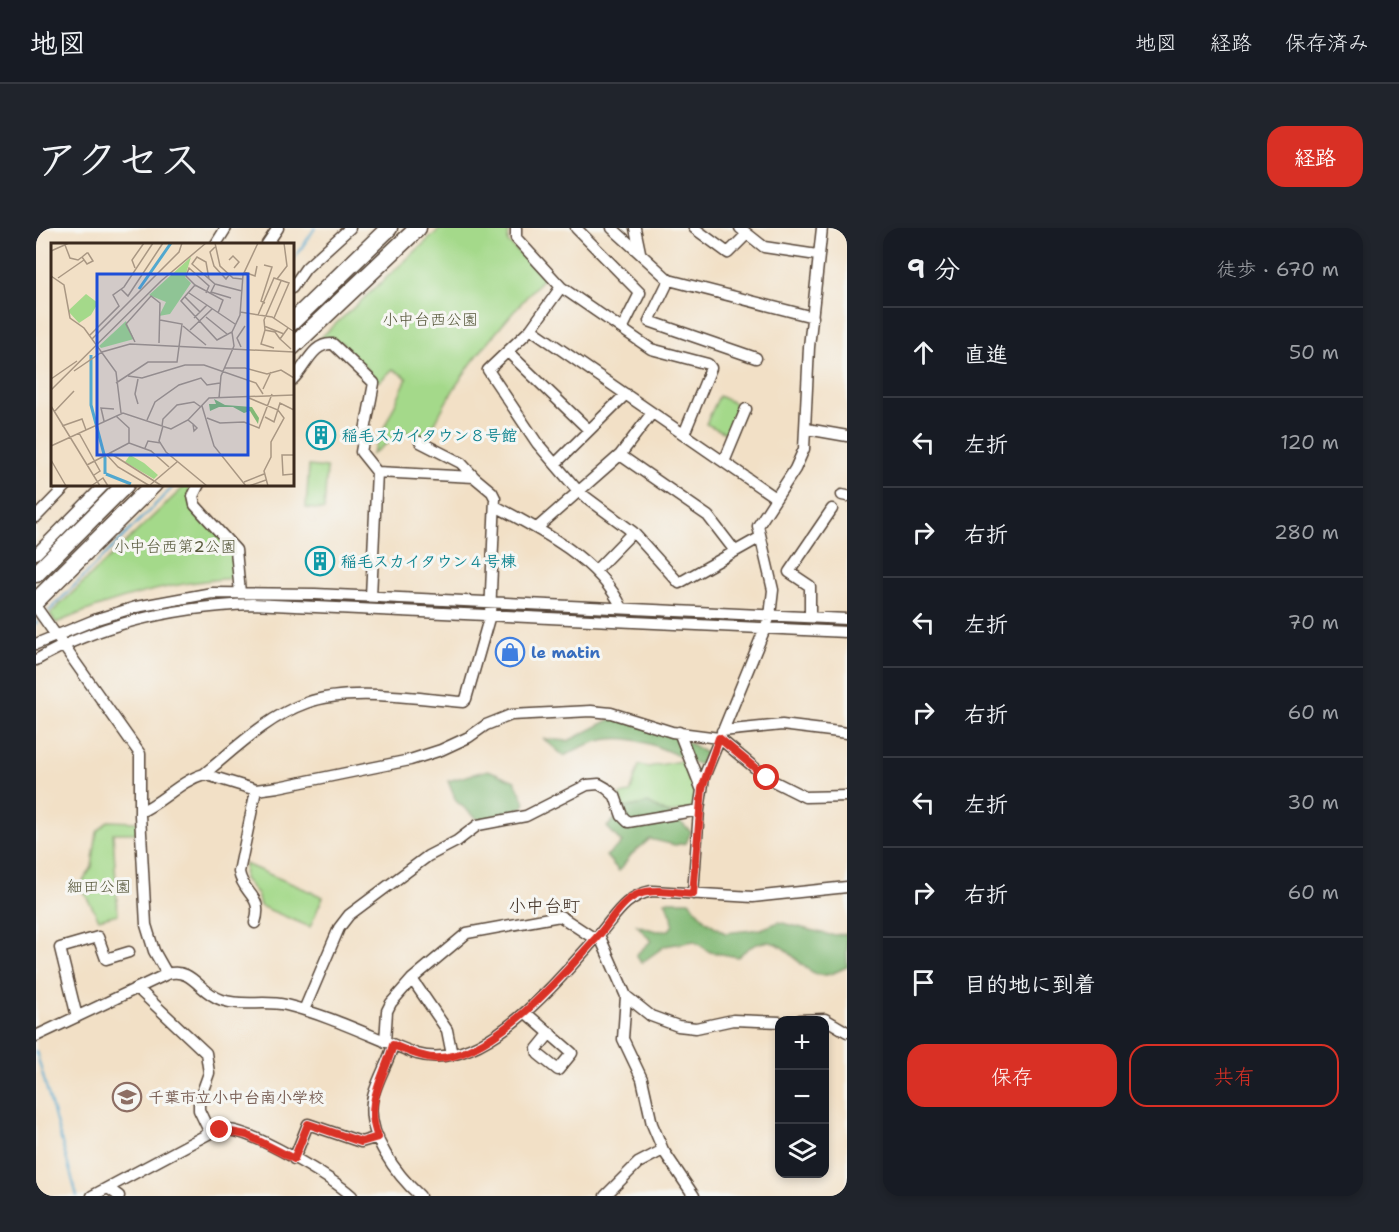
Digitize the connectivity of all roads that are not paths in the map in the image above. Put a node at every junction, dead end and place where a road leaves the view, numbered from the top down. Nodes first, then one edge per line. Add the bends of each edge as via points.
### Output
1 (226, 228) edge
2 (278, 228) edge
3 (350, 228) edge
4 (389, 228) edge
5 (418, 228) edge
6 (516, 228) edge
7 (576, 228) edge
8 (612, 228) edge
9 (635, 228) edge
10 (694, 228) edge
11 (822, 228) edge
12 (743, 231) edge
13 (217, 243) edge
14 (268, 243) edge
15 (640, 252) junction
16 (817, 255) junction
17 (669, 280) junction
18 (294, 285) edge
19 (561, 287) junction
20 (813, 317) junction
21 (294, 320) edge
22 (531, 329) junction
23 (622, 329) junction
24 (294, 344) edge
25 (508, 352) junction
26 (756, 358) dead end
27 (294, 377) edge
28 (626, 394) junction
29 (746, 409) dead end
30 (652, 412) junction
31 (807, 429) junction
32 (589, 430) junction
33 (684, 434) junction
34 (847, 436) edge
35 (420, 442) dead end
36 (620, 455) junction
37 (724, 462) junction
38 (555, 464) junction
39 (377, 472) junction
40 (474, 477) junction
41 (66, 486) edge
42 (103, 486) edge
43 (124, 486) edge
44 (152, 486) edge
45 (198, 486) edge
46 (579, 492) junction
47 (776, 498) junction
48 (497, 507) junction
49 (832, 509) dead end
50 (36, 517) edge
51 (537, 528) junction
52 (633, 532) junction
53 (759, 538) junction
54 (735, 551) junction
55 (36, 554) edge
56 (595, 570) junction
57 (36, 574) edge
58 (240, 593) junction
59 (371, 596) junction
60 (36, 601) edge
61 (491, 602) junction
62 (36, 607) edge
63 (622, 608) junction
64 (490, 615) junction
65 (770, 615) junction
66 (810, 617) junction
67 (847, 619) edge
68 (765, 628) junction
69 (847, 632) edge
70 (57, 635) junction
71 (36, 644) edge
72 (64, 645) junction
73 (36, 660) edge
74 (679, 732) junction
75 (847, 733) edge
76 (720, 734) junction
77 (204, 774) junction
78 (702, 789) junction
79 (256, 790) junction
80 (847, 796) edge
81 (699, 810) junction
82 (140, 812) junction
83 (847, 887) edge
84 (834, 888) junction
85 (847, 892) edge
86 (693, 894) junction
87 (255, 923) dead end
88 (597, 937) junction
89 (129, 952) dead end
90 (167, 974) junction
91 (412, 979) junction
92 (138, 988) junction
93 (626, 996) junction
94 (304, 1010) junction
95 (526, 1013) junction
96 (76, 1017) junction
97 (829, 1021) edge
98 (775, 1022) edge
99 (847, 1032) edge
100 (549, 1033) dead end
101 (36, 1036) edge
102 (389, 1044) junction
103 (452, 1055) junction
104 (210, 1133) junction
105 (378, 1137) junction
106 (663, 1150) junction
107 (294, 1159) junction
108 (108, 1188) junction
109 (92, 1196) edge
110 (119, 1196) edge
111 (352, 1196) edge
112 (420, 1196) edge
113 (605, 1196) edge
114 (694, 1196) edge

1 - 13 street
2 - 14 street
3 - 18 street via 306,268
4 - 21 highway
5 - 24 highway
6 - 19 street via 516,238
7 - 23 street via 640,293
8 - 15 street
9 - 15 street
10 - 12 street via 728,253
11 - 16 street
12 - 16 street via 764,247
15 - 17 street
16 - 20 street
17 - 20 street
17 - 26 street via 650,321
19 - 22 street
19 - 23 street
20 - 31 street
22 - 25 street
22 - 28 street
23 - 33 street via 651,349 711,368
25 - 32 street
25 - 38 street via 488,370
27 - 39 street via 312,353 333,344 374,383 361,452
28 - 30 street
28 - 32 street
29 - 37 street
30 - 33 street
30 - 36 street
31 - 34 street
31 - 47 street via 804,449
32 - 38 street
33 - 37 street
35 - 40 street via 461,463
36 - 46 street
36 - 54 street via 708,516
37 - 47 street
38 - 46 street
39 - 40 street
39 - 59 street
40 - 48 street via 492,492
41 - 50 street
42 - 55 street
43 - 57 highway
44 - 60 highway
45 - 58 street via 193,496 195,505 236,550
46 - 51 street
46 - 52 street
47 - 53 street via 761,519
48 - 51 street
48 - 61 street
49 - 66 street via 789,572 810,586
51 - 56 street
52 - 54 street via 679,583
52 - 56 street
53 - 54 street
53 - 65 street via 773,590
56 - 63 street via 613,590
58 - 59 street
58 - 70 street via 212,593 145,605
59 - 61 street
61 - 63 street
61 - 64 street
62 - 70 street
63 - 65 street
64 - 68 street
64 - 72 street via 315,605 212,605 139,619
64 - 77 street via 463,702 365,694 309,702 274,718
65 - 66 street
65 - 68 street
66 - 67 street
68 - 69 street
68 - 76 street
70 - 71 street
70 - 72 street
72 - 73 street
72 - 82 street via 140,754
74 - 76 street
74 - 78 street
74 - 79 street via 611,713 523,713 499,719 469,738 410,760
75 - 76 street via 782,725
76 - 78 street
76 - 80 street via 767,778 805,797
77 - 79 street
77 - 82 street via 192,777
78 - 81 street
79 - 87 street via 239,872 240,882 255,898
81 - 86 street
81 - 94 street via 628,822 615,796 592,784 526,816 478,825 428,856 349,915 339,928
82 - 90 street via 146,925
83 - 84 street
84 - 85 street
84 - 86 street via 753,897
86 - 88 street via 638,894 625,902
88 - 91 street via 560,916 480,929 467,933
88 - 93 street
88 - 95 street
89 - 96 street via 106,959 98,937 60,948
90 - 92 street
90 - 94 street via 186,973 212,996 224,1000 284,1004
91 - 102 street via 387,1011
91 - 103 street via 447,1030
92 - 96 street
92 - 104 street via 206,1053 209,1073 199,1110
93 - 98 street via 651,1016 678,1026 706,1027 733,1020
93 - 106 street via 623,1040 642,1079 652,1124
94 - 102 street
95 - 100 street
95 - 103 street via 481,1043
96 - 101 street
97 - 99 street
102 - 103 street via 432,1058
102 - 105 street via 372,1102 372,1121
104 - 107 street via 236,1131
104 - 108 street
105 - 107 street via 361,1142 308,1124
105 - 112 street via 407,1183
106 - 113 street via 638,1163
106 - 114 street
107 - 111 street
108 - 109 street
108 - 110 street

